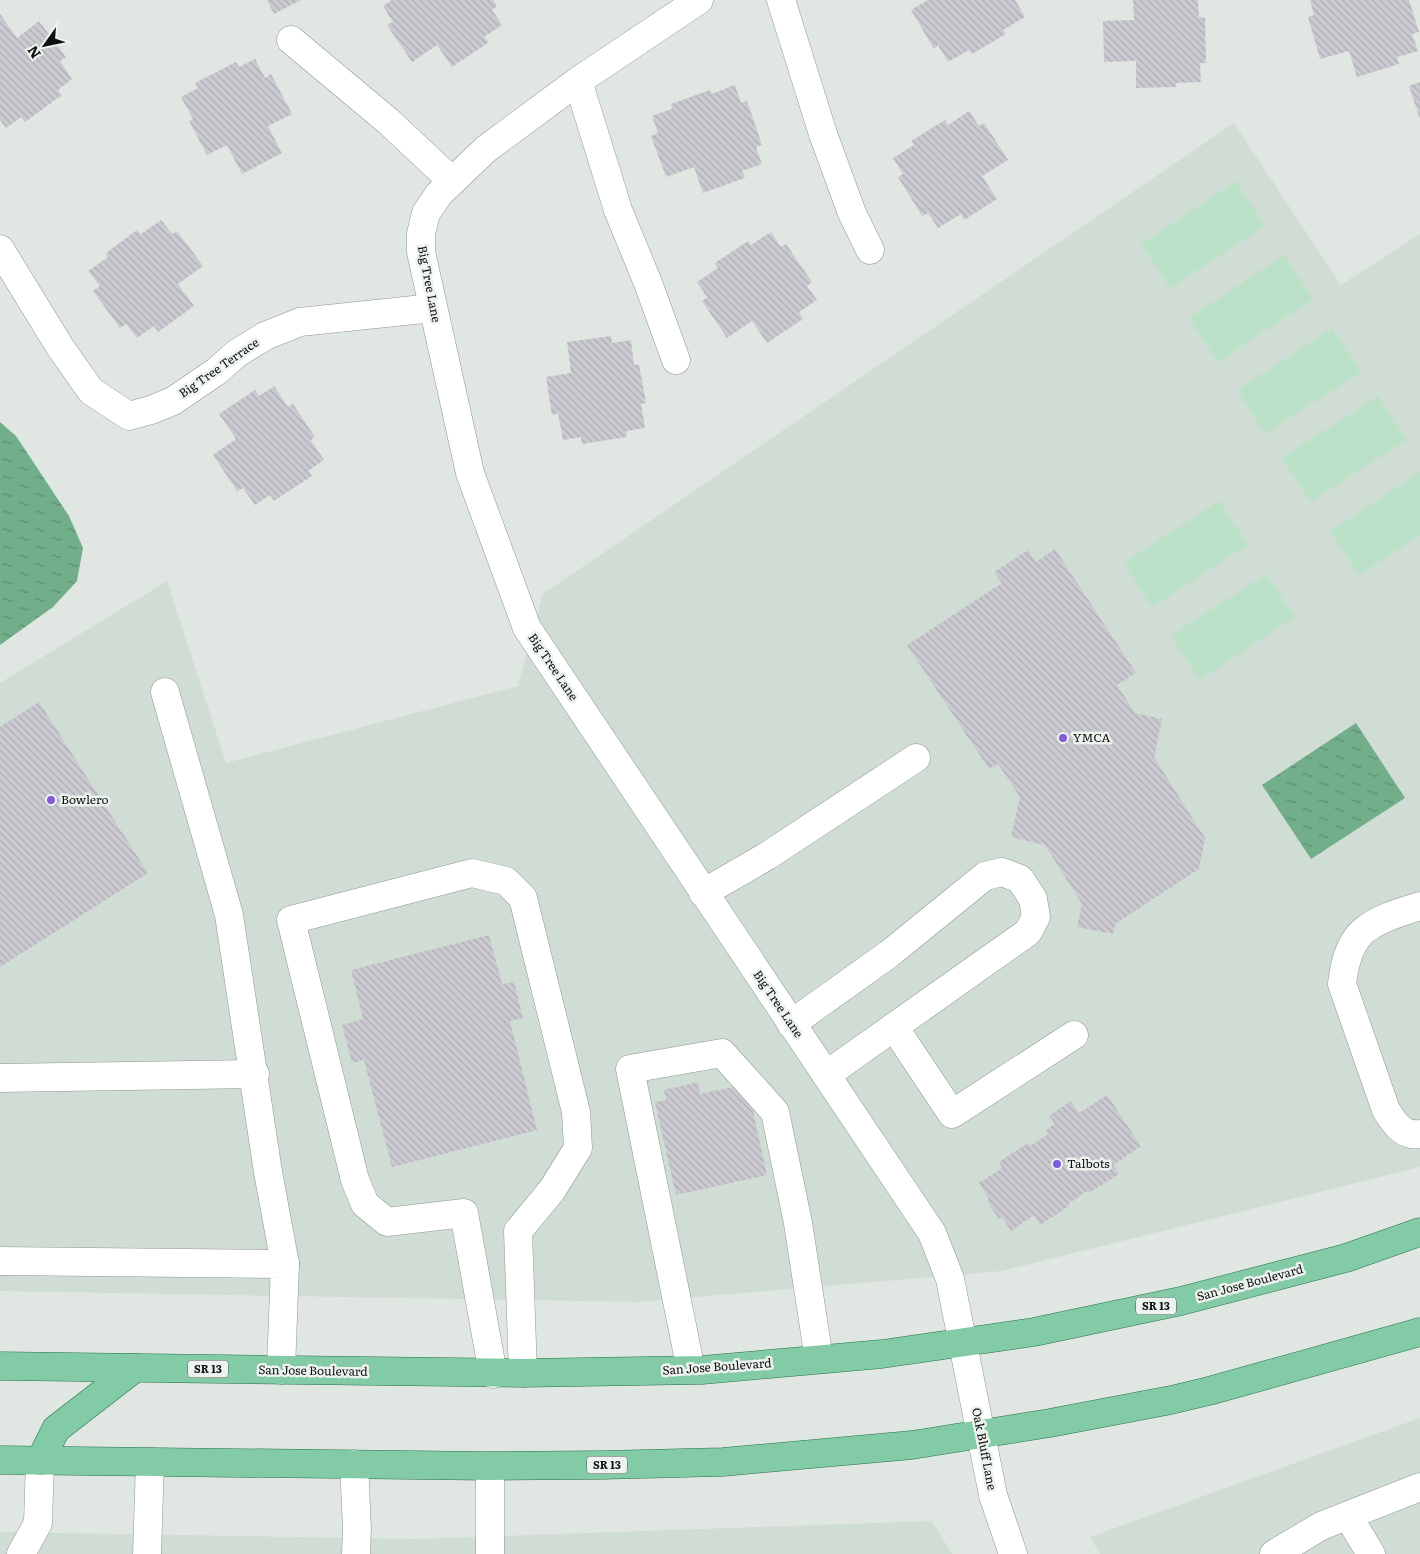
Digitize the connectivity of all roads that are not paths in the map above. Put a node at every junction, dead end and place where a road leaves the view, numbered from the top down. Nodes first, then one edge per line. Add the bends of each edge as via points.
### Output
1 (699, 0) edge
2 (781, 0) edge
3 (291, 40) dead end
4 (578, 81) junction
5 (452, 181) junction
6 (0, 249) edge
7 (870, 250) dead end
8 (433, 308) junction
9 (676, 360) dead end
10 (164, 692) dead end
11 (916, 758) dead end
12 (703, 893) junction
13 (1420, 906) edge
14 (791, 1024) junction
15 (894, 1027) junction
16 (1074, 1035) dead end
17 (254, 1074) junction
18 (826, 1075) junction
19 (0, 1078) edge
20 (1420, 1134) edge
21 (1420, 1232) edge
22 (0, 1261) edge
23 (285, 1264) junction
24 (1420, 1332) edge
25 (1388, 1341) junction
26 (963, 1342) junction
27 (1420, 1347) edge
28 (819, 1359) junction
29 (0, 1366) edge
30 (135, 1368) junction
31 (281, 1370) junction
32 (691, 1370) junction
33 (523, 1373) junction
34 (493, 1374) junction
35 (981, 1434) junction
36 (0, 1460) edge
37 (40, 1461) junction
38 (150, 1462) junction
39 (354, 1464) junction
40 (490, 1466) junction
41 (1420, 1487) edge
42 (1348, 1516) junction
43 (21, 1554) edge
44 (147, 1554) edge
45 (356, 1554) edge
46 (490, 1554) edge
47 (1013, 1554) edge
48 (1274, 1554) edge
49 (1371, 1554) edge

1 - 4 street, Big Tree Lane
2 - 7 street via 822,134
3 - 5 street via 388,121
4 - 5 street, Big Tree Lane via 486,149
4 - 9 street via 618,210
5 - 8 street, Big Tree Lane via 426,213 421,234 421,252
6 - 8 street, Big Tree Terrace via 91,391 129,416 172,401 265,336 300,322
8 - 12 street, Big Tree Lane via 470,473 527,628
10 - 17 street via 229,915
11 - 12 street via 767,856
12 - 14 street, Big Tree Lane
13 - 20 street via 1365,929 1343,968 1342,984 1386,1110 1394,1124 1405,1132
14 - 15 street via 889,954 985,876 1002,872 1020,879 1033,899 1036,917 1028,932
14 - 18 street, Big Tree Lane
15 - 16 street via 952,1114
15 - 18 street
17 - 19 street
17 - 23 street
18 - 26 street, Big Tree Lane via 932,1233 950,1279
21 - 26 main road, San Jose Boulevard / SR 13 via 1346,1258 1181,1301 1034,1332
22 - 23 street
23 - 31 street
24 - 25 main road, SR 13
25 - 27 street
25 - 35 main road, SR 13 via 1171,1400
26 - 28 main road, San Jose Boulevard / SR 13
26 - 35 street, Oak Bluff Lane
28 - 32 main road, San Jose Boulevard / SR 13
28 - 32 street via 798,1224 775,1112 722,1053 630,1069
29 - 30 main road, San Jose Boulevard / SR 13
30 - 31 main road, San Jose Boulevard / SR 13
30 - 37 main road via 56,1429
31 - 34 main road, San Jose Boulevard / SR 13
32 - 33 main road, San Jose Boulevard / SR 13
33 - 34 main road, San Jose Boulevard / SR 13
33 - 34 street via 518,1231 552,1190 578,1148 576,1112 523,898 506,881 472,873 291,920 355,1180 365,1204 387,1222 464,1213
35 - 40 main road, SR 13 via 912,1445 723,1462
35 - 47 street, Oak Bluff Lane via 993,1495
36 - 37 main road, SR 13
37 - 38 main road, SR 13
37 - 43 street via 38,1523
38 - 39 main road, SR 13
38 - 44 street
39 - 40 main road, SR 13
39 - 45 street via 358,1528
40 - 46 street
41 - 42 street
42 - 48 street via 1321,1526
42 - 49 street

